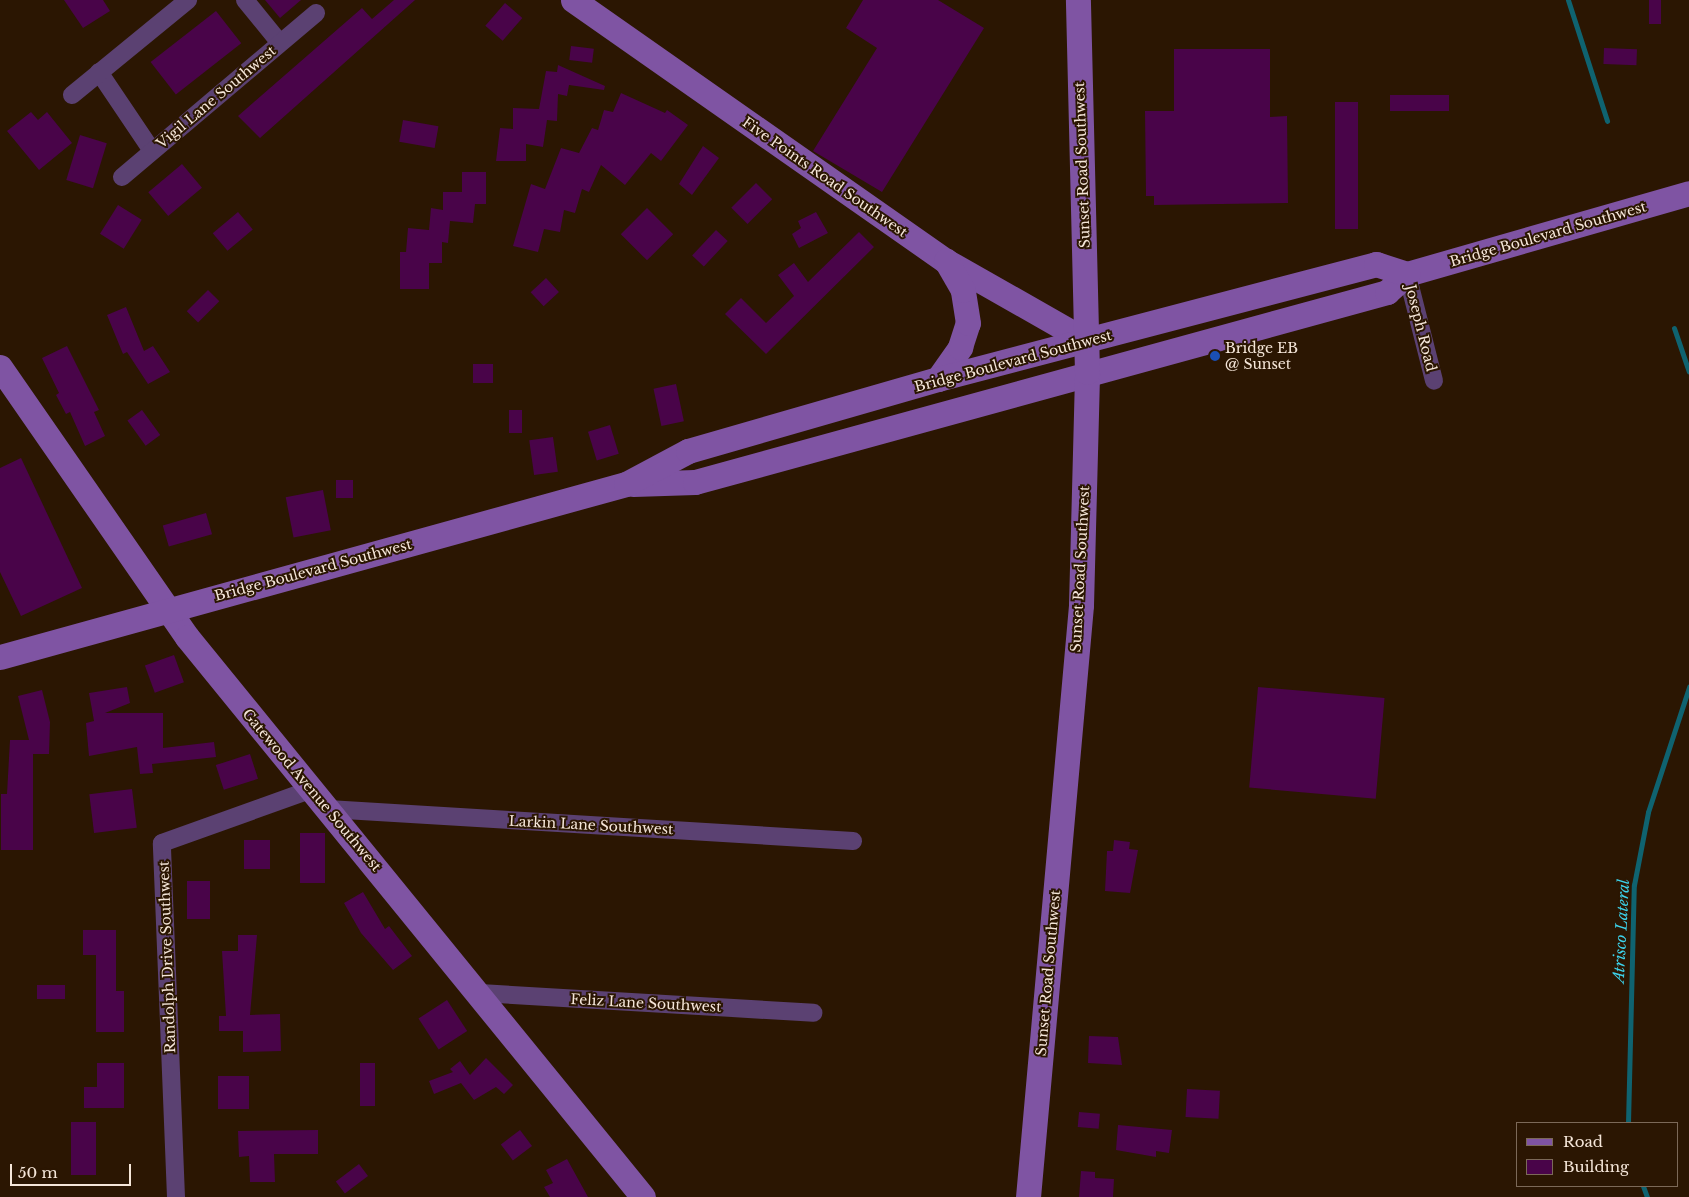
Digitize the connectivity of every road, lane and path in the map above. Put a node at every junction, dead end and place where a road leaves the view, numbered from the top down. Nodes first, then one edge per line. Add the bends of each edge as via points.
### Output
1 (188, 0) edge
2 (245, 0) edge
3 (573, 0) edge
4 (1078, 0) edge
5 (316, 12) dead end
6 (280, 43) junction
7 (99, 72) junction
8 (72, 95) dead end
9 (152, 151) junction
10 (122, 178) dead end
11 (1689, 193) edge
12 (946, 261) junction
13 (1407, 274) junction
14 (1087, 341) junction
15 (0, 367) edge
16 (1088, 372) junction
17 (938, 380) junction
18 (1434, 381) dead end
19 (626, 484) junction
20 (167, 610) junction
21 (0, 657) edge
22 (310, 790) junction
23 (328, 809) junction
24 (853, 841) dead end
25 (480, 994) junction
26 (813, 1013) dead end
27 (176, 1197) edge
28 (643, 1197) edge
29 (1028, 1197) edge

1 - 7 street
2 - 6 street, Vigil Lane Southwest
3 - 12 street, Five Points Road Southwest
4 - 14 street, Sunset Road Southwest
5 - 6 street, Vigil Lane Southwest
6 - 9 street, Vigil Lane Southwest
7 - 8 street
7 - 9 street, Vigil Lane Southwest
9 - 10 street, Vigil Lane Southwest
11 - 13 street, Bridge Boulevard Southwest
12 - 14 street, Five Points Road Southwest
12 - 17 street via 963,290 968,322 960,347
13 - 14 street, Bridge Boulevard Southwest via 1376,264
13 - 16 street, Bridge Boulevard Southwest via 1386,292
13 - 18 street, Joseph Road
14 - 16 street, Sunset Road Southwest
14 - 17 street, Bridge Boulevard Southwest
15 - 20 street, Gatewood Avenue Southwest
16 - 19 street, Bridge Boulevard Southwest via 695,482
16 - 29 street, Sunset Road Southwest via 1081,604
17 - 19 street, Bridge Boulevard Southwest via 688,451
19 - 20 street, Bridge Boulevard Southwest
20 - 21 street, Bridge Boulevard Southwest
20 - 22 street, Gatewood Avenue Southwest
22 - 23 street, Gatewood Avenue Southwest
22 - 27 street, Randolph Drive Southwest via 162,843
23 - 24 street, Larkin Lane Southwest
23 - 25 street, Gatewood Avenue Southwest
25 - 26 street, Feliz Lane Southwest
25 - 28 street, Gatewood Avenue Southwest

